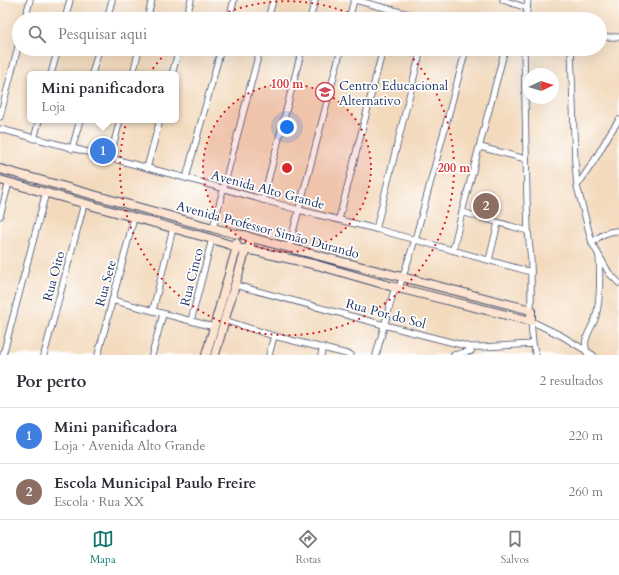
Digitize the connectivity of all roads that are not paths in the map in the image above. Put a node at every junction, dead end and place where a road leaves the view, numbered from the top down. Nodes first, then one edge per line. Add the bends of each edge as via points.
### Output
1 (30, 0) edge
2 (70, 0) edge
3 (112, 0) edge
4 (152, 0) edge
5 (191, 0) edge
6 (234, 0) edge
7 (273, 0) edge
8 (315, 0) edge
9 (355, 0) edge
10 (502, 0) edge
11 (528, 0) edge
12 (527, 8) junction
13 (393, 10) joint
14 (27, 12) edge
15 (67, 12) edge
16 (109, 12) edge
17 (149, 12) edge
18 (188, 12) edge
19 (231, 12) edge
20 (270, 12) edge
21 (312, 12) edge
22 (351, 12) edge
23 (401, 12) edge
24 (527, 12) edge
25 (619, 36) edge
26 (607, 37) edge
27 (16, 56) edge
28 (56, 56) edge
29 (97, 56) edge
30 (137, 56) edge
31 (177, 56) edge
32 (219, 56) edge
33 (258, 56) edge
34 (300, 56) edge
35 (340, 56) edge
36 (381, 56) edge
37 (420, 56) edge
38 (464, 56) edge
39 (504, 56) edge
40 (524, 56) edge
41 (571, 56) edge
42 (52, 71) edge
43 (93, 71) edge
44 (134, 71) edge
45 (173, 71) edge
46 (0, 117) edge
47 (619, 120) edge
48 (38, 123) edge
49 (79, 123) edge
50 (119, 123) edge
51 (159, 123) edge
52 (0, 129) edge
53 (34, 139) junction
54 (480, 147) junction
55 (72, 149) junction
56 (110, 158) junction
57 (526, 159) junction
58 (147, 168) junction
59 (0, 169) edge
60 (186, 178) junction
61 (0, 180) edge
62 (9, 182) junction
63 (577, 186) junction
64 (223, 189) junction
65 (46, 192) junction
66 (264, 200) junction
67 (84, 204) junction
68 (299, 210) junction
69 (462, 212) junction
70 (0, 216) edge
71 (134, 218) junction
72 (339, 220) junction
73 (498, 223) junction
74 (173, 228) junction
75 (213, 228) junction
76 (376, 229) junction
77 (528, 231) junction
78 (619, 231) edge
79 (240, 235) junction
80 (249, 237) junction
81 (212, 239) junction
82 (415, 240) junction
83 (592, 243) junction
84 (237, 247) junction
85 (289, 248) junction
86 (246, 249) junction
87 (453, 250) junction
88 (599, 254) junction
89 (276, 256) junction
90 (489, 260) junction
91 (531, 272) junction
92 (229, 274) junction
93 (237, 276) junction
94 (403, 278) junction
95 (619, 283) edge
96 (235, 285) junction
97 (397, 288) junction
98 (112, 300) junction
99 (153, 310) junction
100 (531, 310) junction
101 (163, 314) junction
102 (224, 320) junction
103 (192, 321) junction
104 (531, 321) junction
105 (384, 325) junction
106 (214, 327) junction
107 (274, 336) junction
108 (533, 344) junction
109 (323, 347) junction
110 (471, 351) edge
111 (587, 352) edge
112 (3, 355) edge
113 (44, 355) edge
114 (98, 355) edge
115 (152, 355) edge
116 (206, 355) edge
117 (215, 355) edge
118 (269, 355) edge
119 (321, 355) edge
120 (351, 355) edge
121 (376, 355) edge
122 (454, 355) edge
123 (536, 355) edge
124 (593, 355) edge

1 - 14 street
2 - 15 street
3 - 16 street
4 - 17 street
5 - 18 street
6 - 19 street
7 - 20 street
8 - 21 street
9 - 13 street
9 - 22 street
10 - 12 street
11 - 12 street
12 - 24 street
13 - 23 street
25 - 26 street
27 - 46 street
28 - 42 street
29 - 43 street
30 - 44 street
31 - 45 street
32 - 60 street
33 - 64 street
34 - 66 street
35 - 68 street
36 - 72 street
37 - 76 street
38 - 82 street
39 - 54 street
40 - 57 street
41 - 63 street
47 - 63 street
48 - 53 street
49 - 55 street
50 - 56 street
51 - 58 street
52 - 53 street, Avenida Alto Grande
53 - 55 street, Avenida Alto Grande
54 - 57 street
54 - 69 street
55 - 56 street, Avenida Alto Grande
56 - 58 street, Avenida Alto Grande
57 - 77 street
58 - 60 street, Avenida Alto Grande
59 - 75 street, Avenida Professor Simão Durando
60 - 64 street, Avenida Alto Grande
61 - 62 street, Avenida Professor Simão Durando
62 - 65 street, Avenida Professor Simão Durando
62 - 70 street
63 - 83 street
64 - 66 street, Avenida Alto Grande
64 - 75 street
65 - 67 street, Avenida Professor Simão Durando
65 - 112 street
66 - 68 street, Avenida Alto Grande
67 - 71 street, Avenida Professor Simão Durando
67 - 113 street, Rua Oito
68 - 72 street, Avenida Alto Grande
68 - 85 street
69 - 73 street
69 - 87 street
71 - 74 street, Avenida Professor Simão Durando
71 - 98 street, Rua Sete
72 - 76 street, Avenida Alto Grande
73 - 77 street
73 - 90 street
74 - 81 street, Avenida Professor Simão Durando
74 - 99 street
75 - 79 street, Avenida Professor Simão Durando
76 - 82 street, Avenida Alto Grande
77 - 91 street
78 - 83 street via 604,234
79 - 80 street, Avenida Professor Simão Durando
79 - 84 street via 235,242
80 - 85 street, Avenida Professor Simão Durando
80 - 86 street via 251,242
81 - 84 street, Avenida Professor Simão Durando
81 - 103 street, Rua Cinco
82 - 87 street, Avenida Alto Grande
82 - 94 street
83 - 88 street
84 - 86 street, Avenida Professor Simão Durando
84 - 92 street
85 - 89 street via 284,255
85 - 94 street, Avenida Professor Simão Durando
86 - 89 street, Avenida Professor Simão Durando
86 - 93 street
87 - 90 street, Avenida Alto Grande
88 - 95 street via 609,273
88 - 111 street via 598,305 587,334
89 - 97 street, Avenida Professor Simão Durando
90 - 91 street, Avenida Alto Grande
91 - 100 street
92 - 93 street
92 - 106 street
93 - 96 street
94 - 97 street
94 - 100 street, Avenida Professor Simão Durando
96 - 102 street
96 - 105 street, Rua Por do Sol
97 - 104 street, Avenida Professor Simão Durando
97 - 105 street
98 - 99 street
98 - 114 street, Rua Sete
99 - 101 street
100 - 104 street
101 - 103 street
101 - 115 street
102 - 107 street
102 - 117 street
103 - 106 street
104 - 108 street
104 - 111 street
105 - 110 street, Rua Por do Sol
105 - 121 street
106 - 116 street
107 - 109 street
107 - 118 street
108 - 110 street, Rua Por do Sol via 484,347
108 - 123 street
109 - 119 street
109 - 120 street
110 - 122 street
111 - 124 street

